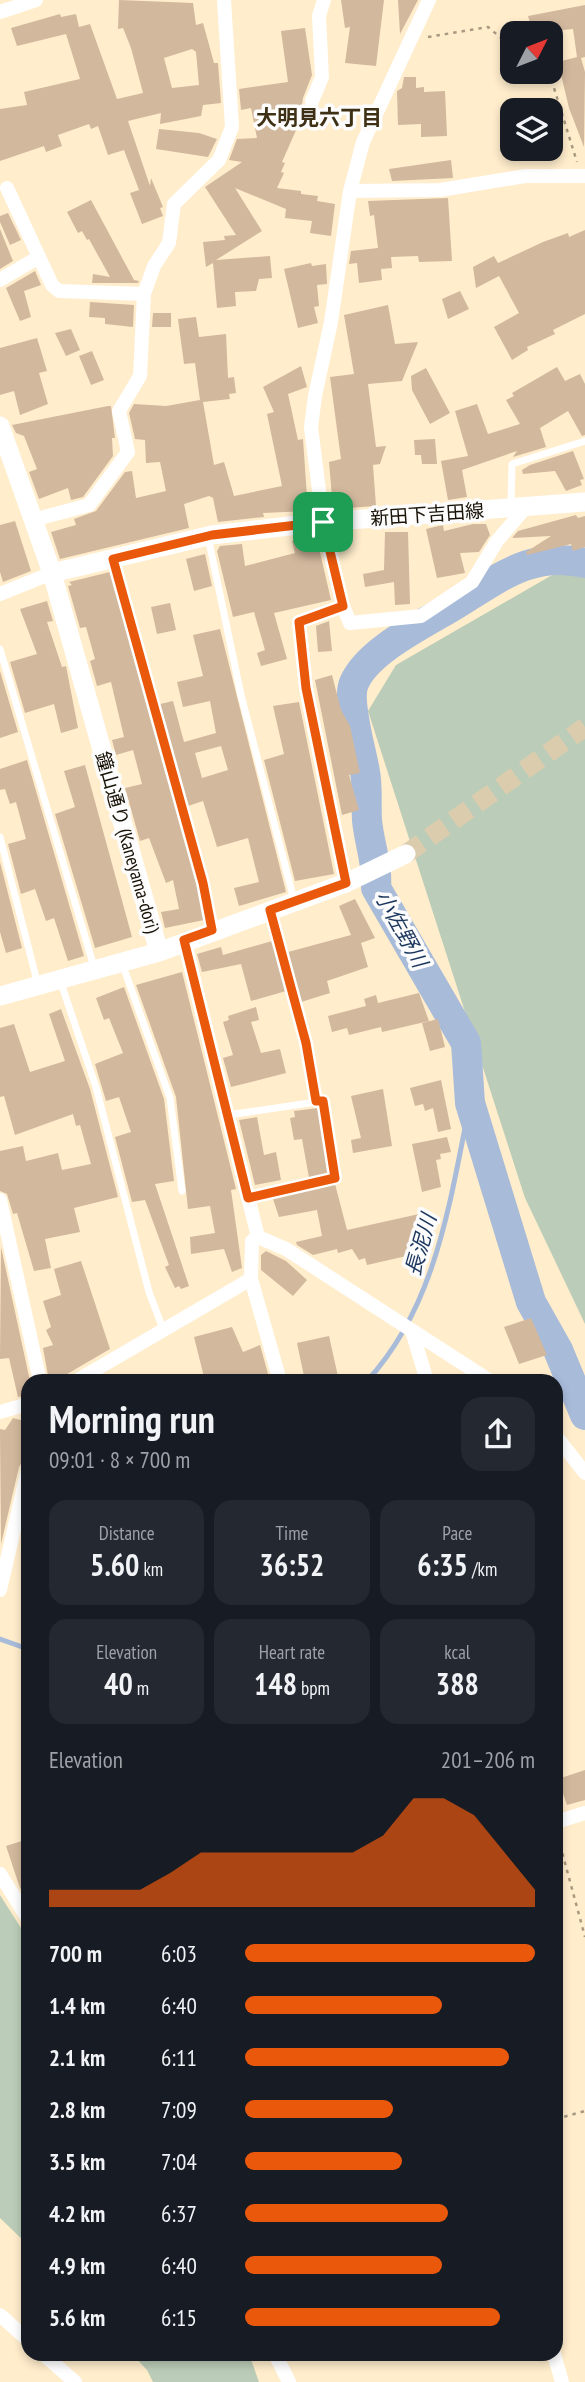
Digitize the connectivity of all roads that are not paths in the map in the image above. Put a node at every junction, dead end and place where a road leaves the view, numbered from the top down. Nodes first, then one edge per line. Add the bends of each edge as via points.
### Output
1 (36, 0) edge
2 (224, 0) edge
3 (324, 0) edge
4 (429, 0) edge
5 (0, 12) edge
6 (312, 101) dead end
7 (583, 176) edge
8 (7, 188) dead end
9 (350, 191) junction
10 (38, 257) junction
11 (0, 280) edge
12 (144, 294) junction
13 (0, 426) edge
14 (585, 441) edge
15 (3, 447) edge
16 (585, 502) edge
17 (519, 507) junction
18 (33, 520) junction
19 (323, 522) junction
20 (208, 536) junction
21 (113, 559) junction
22 (52, 573) junction
23 (0, 594) edge
24 (343, 606) junction
25 (0, 649) edge
26 (0, 837) edge
27 (398, 859) tunnel mouth
28 (346, 883) junction
29 (294, 901) junction
30 (270, 910) junction
31 (212, 930) junction
32 (184, 940) junction
33 (159, 952) junction
34 (121, 962) junction
35 (95, 969) junction
36 (60, 979) junction
37 (38, 985) junction
38 (0, 996) edge
39 (316, 1101) junction
40 (228, 1115) junction
41 (183, 1191) dead end
42 (248, 1198) junction
43 (0, 1200) edge
44 (258, 1237) junction
45 (251, 1279) junction
46 (163, 1329) junction
47 (412, 1331) junction
48 (38, 1374) edge
49 (88, 1374) edge
50 (278, 1374) edge
51 (425, 1374) edge
52 (479, 1374) edge
53 (21, 1406) edge
54 (0, 1412) edge
55 (563, 1445) edge
56 (585, 1472) edge
57 (21, 1499) edge
58 (0, 1590) edge
59 (585, 1813) edge
60 (563, 1820) edge
61 (0, 1874) edge
62 (21, 1908) edge
63 (0, 2315) edge
64 (21, 2334) edge
65 (51, 2361) edge
66 (278, 2361) edge
67 (556, 2361) edge
68 (75, 2382) edge
69 (289, 2382) edge
70 (562, 2382) edge

1 - 5 street
2 - 12 street via 232,127 219,160 173,204 169,243
3 - 6 street via 319,16 322,76
4 - 9 street via 363,142
7 - 9 street via 525,176 440,190
8 - 10 street
9 - 19 street via 311,427
10 - 11 street
10 - 12 street via 59,290
12 - 18 street via 140,376 119,411 128,452 89,505
13 - 15 main road
14 - 17 lane via 512,464
15 - 18 main road
16 - 17 main road, 新田下吉田線
17 - 19 main road, 新田下吉田線
17 - 24 street via 472,582 421,616 350,623
18 - 22 main road
19 - 20 main road, 新田下吉田線
19 - 24 street
20 - 21 main road, 新田下吉田線
20 - 29 lane via 241,695
21 - 22 main road, 新田下吉田線
21 - 31 lane
22 - 23 street
22 - 33 main road, 鐘山通り (Kaneyama-dori)
24 - 28 street via 299,622 306,688
25 - 35 lane
26 - 37 lane
27 - 28 main road
28 - 29 main road
29 - 30 main road
30 - 31 main road
30 - 39 lane via 306,1043
31 - 32 main road
32 - 33 main road
32 - 40 street
33 - 34 main road, 鐘山通り (Kaneyama-dori)
34 - 35 main road, 鐘山通り (Kaneyama-dori)
34 - 41 lane via 170,1098
35 - 36 main road, 鐘山通り (Kaneyama-dori)
36 - 37 main road, 鐘山通り (Kaneyama-dori)
36 - 46 lane via 96,1087 149,1292
37 - 38 main road, 鐘山通り (Kaneyama-dori)
39 - 40 lane
39 - 42 lane via 323,1101 335,1178
40 - 42 street
42 - 44 street
43 - 48 street
44 - 45 street via 253,1241
44 - 47 street via 286,1249
45 - 46 street
45 - 50 street
46 - 49 street
47 - 51 street
47 - 52 street
53 - 54 street
55 - 56 street
57 - 58 street
59 - 60 street
61 - 62 street
63 - 64 street
65 - 68 street
66 - 69 street
67 - 70 street

